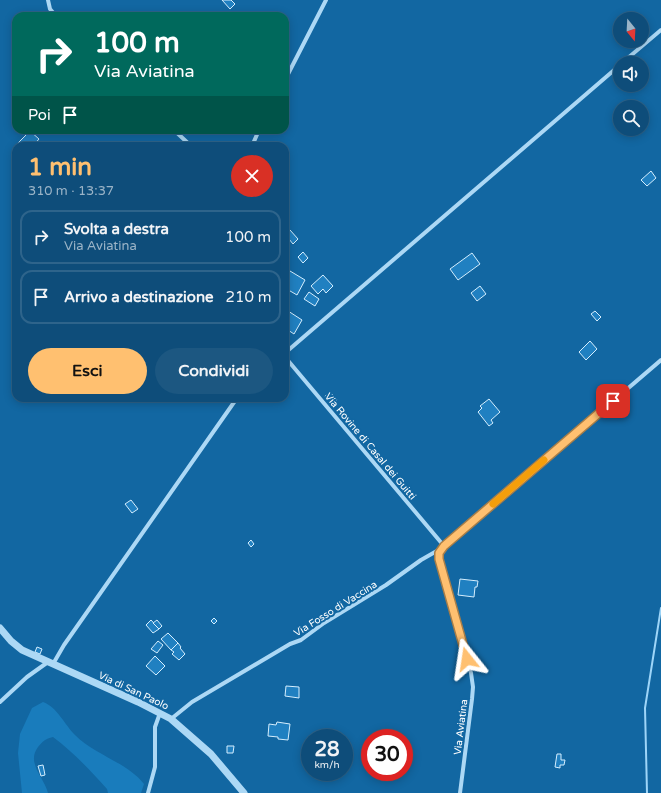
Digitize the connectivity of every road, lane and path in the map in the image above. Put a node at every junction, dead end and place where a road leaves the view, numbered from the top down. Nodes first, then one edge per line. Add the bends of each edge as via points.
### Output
1 (48, 0) edge
2 (326, 0) edge
3 (53, 12) edge
4 (661, 30) edge
5 (630, 56) edge
6 (613, 71) edge
7 (289, 72) edge
8 (178, 134) edge
9 (187, 142) edge
10 (289, 350) edge
11 (661, 360) edge
12 (289, 362) edge
13 (234, 402) edge
14 (444, 546) junction
15 (0, 628) edge
16 (51, 662) junction
17 (0, 702) edge
18 (160, 712) junction
19 (171, 719) junction
20 (148, 793) edge
21 (244, 793) edge
22 (460, 793) edge

1 - 3 street
2 - 7 street
4 - 5 street
6 - 10 street
8 - 9 street
11 - 14 street
12 - 14 street, Via Rovine di Casal dei Guitti
13 - 16 street
14 - 19 street, Via Fosso di Vaccina via 301,640 192,702
14 - 22 street, Via Aviatina via 439,553 439,559 473,687
15 - 16 street, Via di San Paolo via 18,647
16 - 17 street via 27,677
16 - 18 street, Via di San Paolo
18 - 19 street, Via di San Paolo
18 - 20 street via 155,727 156,767
19 - 21 street, Via di San Paolo via 206,749

